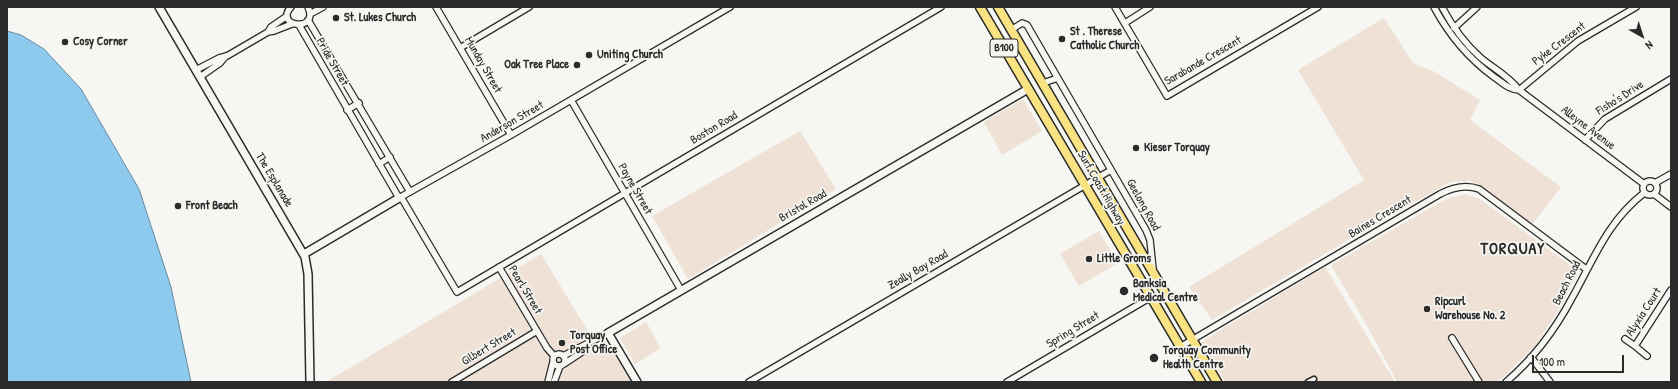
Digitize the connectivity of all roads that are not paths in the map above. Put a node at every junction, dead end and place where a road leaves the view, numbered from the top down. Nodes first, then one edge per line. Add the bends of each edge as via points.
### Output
1 (159, 7) edge
2 (308, 7) edge
3 (323, 7) edge
4 (436, 7) edge
5 (529, 7) edge
6 (730, 7) edge
7 (941, 7) edge
8 (980, 7) edge
9 (998, 7) edge
10 (1115, 7) edge
11 (1150, 7) edge
12 (1318, 7) edge
13 (1434, 7) edge
14 (1442, 7) edge
15 (1477, 7) edge
16 (1636, 7) edge
17 (289, 8) edge
18 (287, 16) junction
19 (309, 17) junction
20 (1125, 22) junction
21 (292, 24) junction
22 (299, 25) junction
23 (1454, 28) junction
24 (1011, 30) junction
25 (268, 32) junction
26 (460, 48) junction
27 (198, 73) junction
28 (1058, 78) junction
29 (1671, 79) edge
30 (1042, 83) junction
31 (1028, 89) junction
32 (1519, 90) junction
33 (571, 100) junction
34 (359, 103) junction
35 (347, 110) junction
36 (511, 135) junction
37 (1585, 140) junction
38 (390, 157) junction
39 (379, 164) junction
40 (1111, 170) junction
41 (1671, 174) edge
42 (1098, 178) junction
43 (1655, 183) junction
44 (1644, 184) junction
45 (1085, 185) junction
46 (410, 192) junction
47 (1644, 192) junction
48 (625, 193) junction
49 (1654, 194) junction
50 (400, 198) junction
51 (1671, 207) edge
52 (304, 254) junction
53 (499, 267) junction
54 (1586, 270) junction
55 (1154, 275) junction
56 (681, 290) junction
57 (1671, 290) edge
58 (1151, 297) junction
59 (537, 331) junction
60 (608, 333) junction
61 (1452, 338) dead end
62 (1625, 339) dead end
63 (1192, 340) junction
64 (590, 343) junction
65 (1635, 346) junction
66 (1180, 347) junction
67 (554, 356) junction
68 (563, 356) junction
69 (1647, 356) dead end
70 (1531, 357) junction
71 (553, 362) junction
72 (562, 365) junction
73 (1314, 379) dead end
74 (310, 382) edge
75 (452, 382) edge
76 (548, 382) edge
77 (554, 382) edge
78 (637, 382) edge
79 (749, 382) edge
80 (1007, 382) edge
81 (1201, 382) edge
82 (1217, 382) edge
83 (1308, 382) edge
84 (1479, 382) edge
85 (1506, 382) edge
86 (1550, 382) edge

1 - 27 street, The Esplanade
2 - 19 street, Pride Street
3 - 19 street
4 - 26 street, Munday Street
5 - 26 street
6 - 33 street, Anderson Street
7 - 48 street, Boston Road
8 - 31 main road, Surf Coast Highway / B100
9 - 24 main road, Surf Coast Highway / B100
10 - 20 street, Sarabande Crescent
11 - 20 street
12 - 20 street, Sarabande Crescent via 1167,96
13 - 32 street, Alleyne Avenue via 1450,34 1466,53 1510,89
14 - 23 street, Alleyne Avenue
15 - 23 street
16 - 32 street, Pyke Crescent via 1578,41
17 - 18 street
18 - 21 street
18 - 25 street
19 - 22 street
19 - 34 street, Pride Street
21 - 22 street
21 - 25 street
22 - 35 street, Pride Street
23 - 32 street, Alleyne Avenue via 1474,52 1513,82
24 - 28 street, Geelong Road via 1022,23 1027,25
24 - 30 main road, Surf Coast Highway / B100
25 - 27 street via 218,58
26 - 36 street, Munday Street
27 - 52 street, The Esplanade
28 - 30 street
28 - 40 street, Geelong Road
29 - 37 street, Fisho's Drive via 1605,120
30 - 31 main road
30 - 42 main road, Surf Coast Highway / B100
31 - 45 main road, Surf Coast Highway / B100
31 - 56 street, Bristol Road
32 - 37 street, Alleyne Avenue
33 - 36 street, Anderson Street
33 - 48 street, Payne Street
34 - 35 street
34 - 38 street, Pride Street
35 - 39 street, Pride Street
36 - 46 street, Anderson Street
37 - 44 street, Alleyne Avenue
38 - 39 street
38 - 46 street, Pride Street
39 - 50 street, Pride Street
40 - 42 street
40 - 55 street, Geelong Road via 1146,230 1150,240
41 - 43 street
42 - 45 street, Zeally Bay Road
42 - 55 main road, Surf Coast Highway / B100
43 - 44 street via 1650,181
43 - 49 street via 1657,189
44 - 47 street
45 - 58 main road, Surf Coast Highway / B100
45 - 79 street, Zeally Bay Road
46 - 50 street, Anderson Street
47 - 49 street via 1648,195
47 - 54 street, Beach Road via 1630,204 1615,223
48 - 53 street, Boston Road
48 - 56 street, Payne Street
49 - 51 street
50 - 52 street, Anderson Street
50 - 53 street, Pearl Street via 456,292
52 - 74 street, The Esplanade via 308,274
53 - 59 street, Pearl Street
54 - 63 street, Baines Crescent via 1479,189 1468,186 1455,187
54 - 70 street, Beach Road via 1560,319
55 - 63 main road, Surf Coast Highway / B100
56 - 60 street, Bristol Road
57 - 65 street, Alyxia Court
58 - 66 main road, Surf Coast Highway / B100
58 - 80 street, Spring Street
59 - 67 street, Pearl Street
59 - 75 street, Gilbert Street
60 - 64 street, Bristol Road
60 - 78 street
61 - 84 street
62 - 65 street, Alyxia Court
63 - 66 street, Baines Crescent
63 - 82 main road, Surf Coast Highway / B100
64 - 68 street, Bristol Road
64 - 72 street, Bristol Road via 582,352
65 - 69 street, Alyxia Court
66 - 81 main road, Surf Coast Highway / B100
67 - 68 street
67 - 71 street
68 - 72 street via 565,360
70 - 85 street, Beach Road
70 - 86 street
71 - 72 street via 555,365
71 - 76 street
72 - 77 street
73 - 83 street

